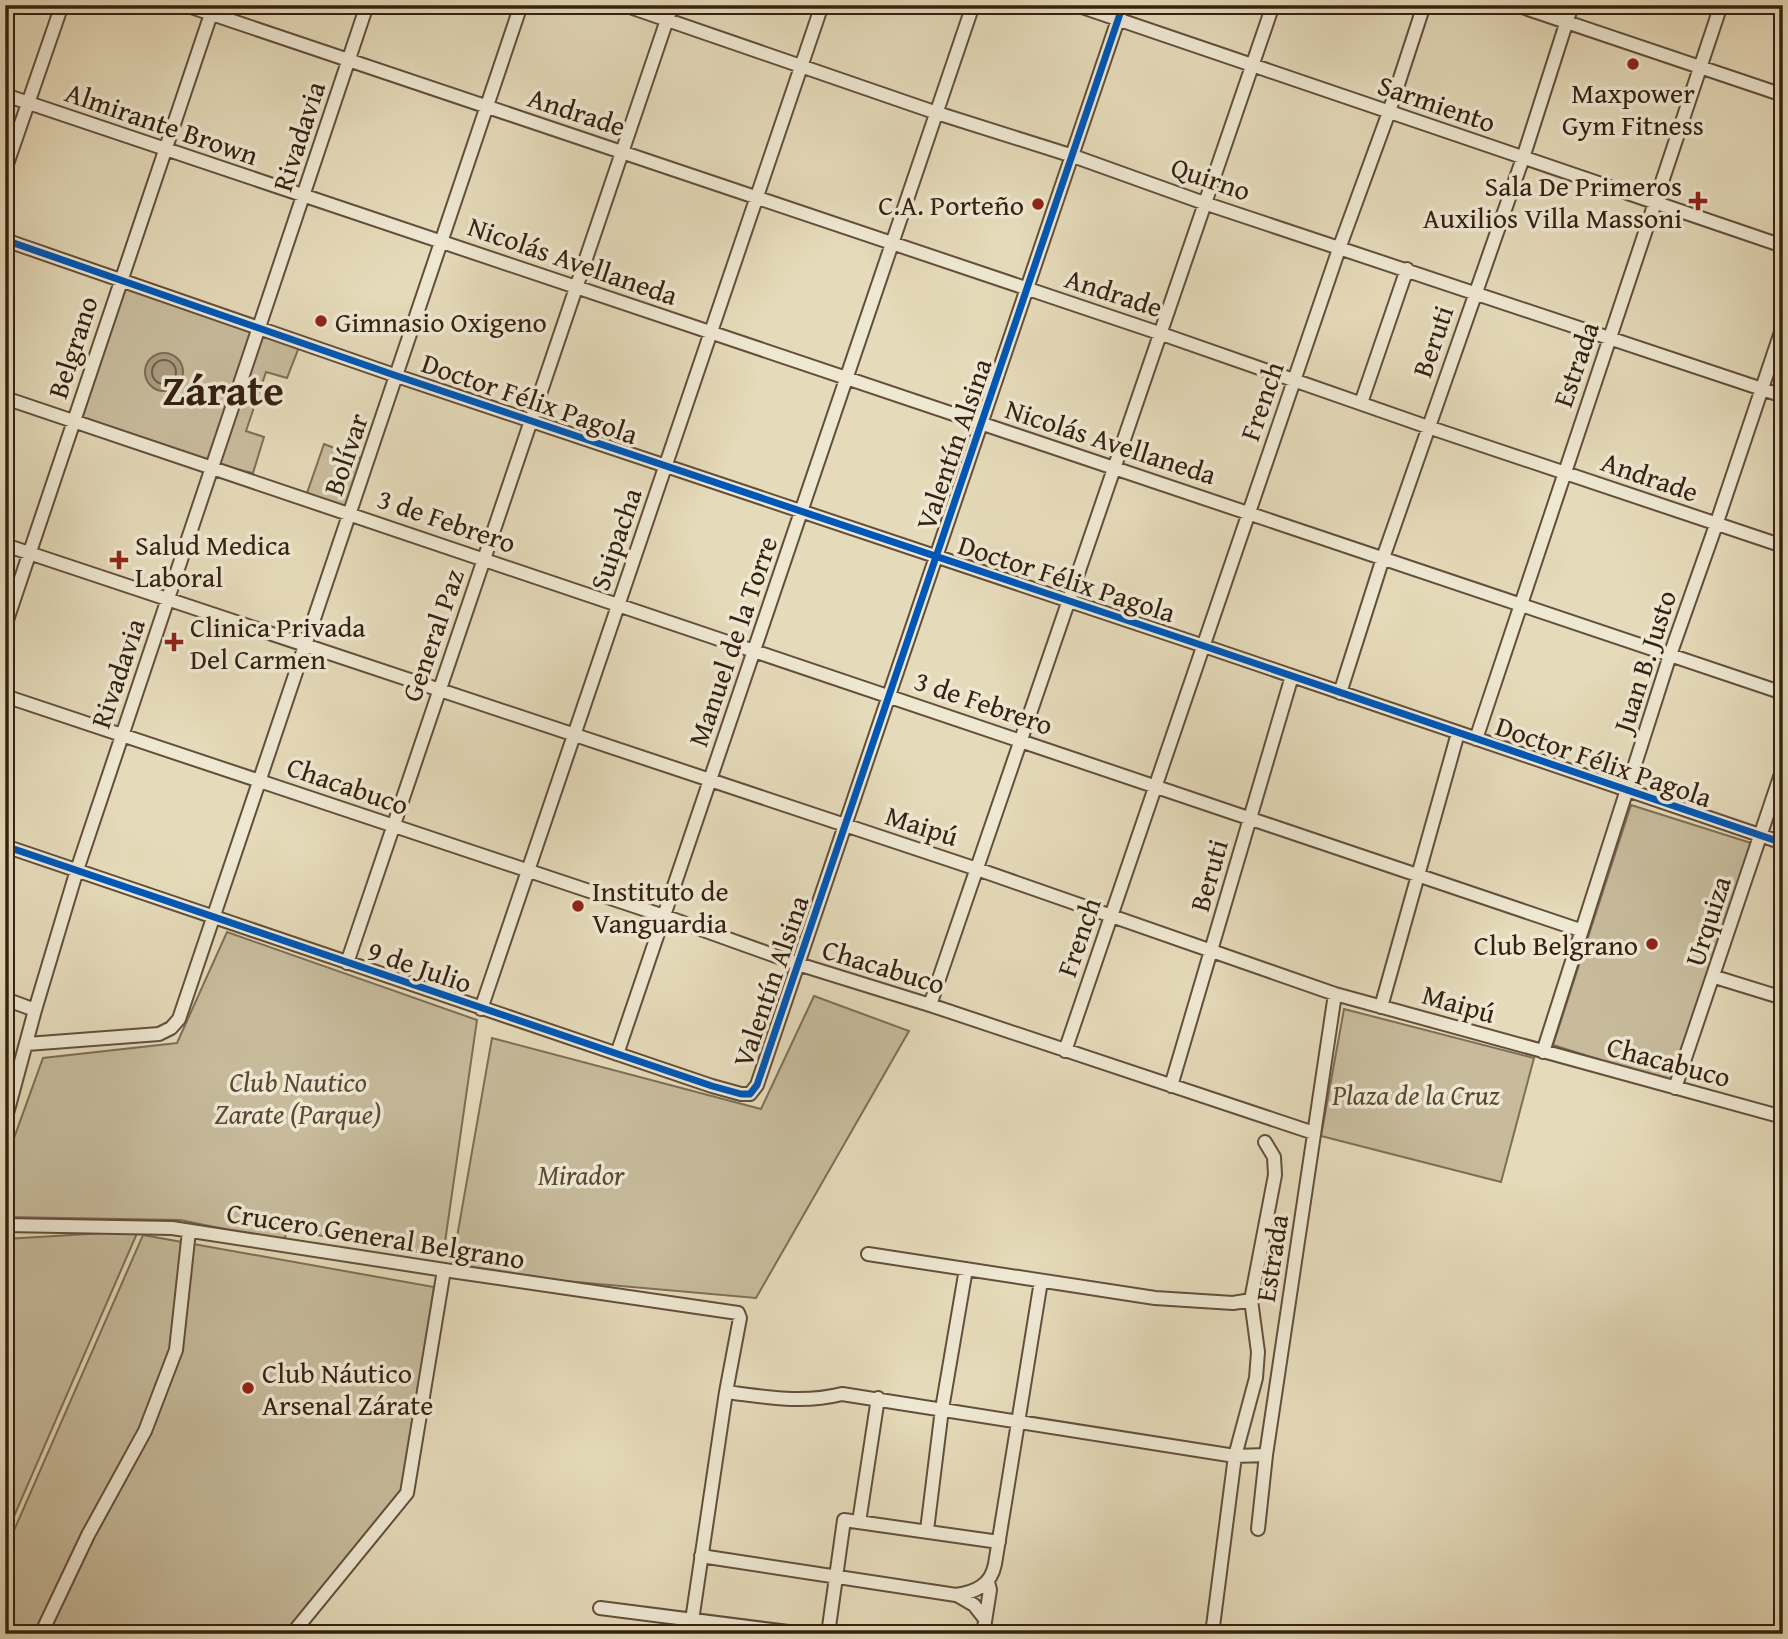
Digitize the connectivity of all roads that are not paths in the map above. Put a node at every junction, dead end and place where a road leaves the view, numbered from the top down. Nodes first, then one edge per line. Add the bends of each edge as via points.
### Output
1 (62, 5) edge
2 (185, 5) edge
3 (367, 5) edge
4 (521, 5) edge
5 (624, 5) edge
6 (672, 5) edge
7 (822, 5) edge
8 (973, 5) edge
9 (1076, 5) edge
10 (1123, 5) edge
11 (1273, 5) edge
12 (1424, 5) edge
13 (1516, 5) edge
14 (1572, 5) edge
15 (1721, 5) edge
16 (212, 10) edge
17 (667, 19) junction
18 (1118, 20) junction
19 (1566, 22) junction
20 (349, 61) junction
21 (801, 65) junction
22 (1252, 65) junction
23 (1700, 67) junction
24 (5, 95) edge
25 (1783, 95) edge
26 (29, 103) junction
27 (485, 106) junction
28 (1389, 111) junction
29 (937, 113) junction
30 (165, 150) junction
31 (622, 152) junction
32 (1073, 156) junction
33 (1523, 158) junction
34 (5, 170) edge
35 (304, 196) junction
36 (757, 198) junction
37 (1655, 202) junction
38 (1205, 203) junction
39 (5, 240) edge
40 (442, 242) junction
41 (893, 244) junction
42 (1339, 246) junction
43 (1783, 246) edge
44 (1407, 269) junction
45 (120, 281) junction
46 (576, 287) junction
47 (1028, 289) junction
48 (1475, 293) junction
49 (1783, 326) edge
50 (259, 328) junction
51 (1159, 332) junction
52 (711, 333) junction
53 (1611, 338) junction
54 (397, 376) junction
55 (847, 379) junction
56 (1294, 380) junction
57 (1761, 389) junction
58 (1783, 396) edge
59 (5, 398) edge
60 (1361, 404) junction
61 (74, 421) junction
62 (531, 421) junction
63 (982, 424) junction
64 (1428, 427) junction
65 (666, 466) junction
66 (214, 467) junction
67 (1113, 468) junction
68 (1564, 473) junction
69 (802, 511) junction
70 (350, 513) junction
71 (1248, 513) junction
72 (1716, 525) junction
73 (5, 545) edge
74 (1783, 546) edge
75 (30, 553) junction
76 (937, 556) junction
77 (1383, 558) junction
78 (484, 559) junction
79 (168, 599) junction
80 (1068, 601) junction
81 (619, 604) junction
82 (1521, 606) junction
83 (5, 625) edge
84 (305, 645) junction
85 (1204, 646) junction
86 (754, 650) junction
87 (1670, 656) junction
88 (1292, 676) junction
89 (439, 691) junction
90 (1340, 693) junction
91 (1783, 693) edge
92 (5, 696) edge
93 (889, 696) junction
94 (1458, 733) junction
95 (574, 735) junction
96 (122, 736) junction
97 (1476, 739) junction
98 (1021, 740) junction
99 (1783, 768) edge
100 (260, 780) junction
101 (710, 781) junction
102 (1155, 786) junction
103 (1628, 791) junction
104 (1250, 818) junction
105 (845, 826) junction
106 (393, 827) junction
107 (1761, 836) junction
108 (1783, 843) edge
109 (5, 846) edge
110 (977, 869) junction
111 (77, 870) junction
112 (527, 872) junction
113 (1419, 876) junction
114 (1111, 915) junction
115 (664, 916) junction
116 (213, 917) junction
117 (1580, 930) junction
118 (1212, 952) junction
119 (347, 963) junction
120 (798, 964) junction
121 (1714, 977) junction
122 (1335, 994) junction
123 (1783, 998) edge
124 (5, 999) edge
125 (930, 1005) junction
126 (1381, 1007) junction
127 (481, 1009) junction
128 (35, 1010) junction
129 (27, 1044) junction
130 (1065, 1051) junction
131 (1543, 1052) junction
132 (617, 1054) junction
133 (1171, 1086) junction
134 (1675, 1088) junction
135 (751, 1094) joint
136 (1783, 1117) edge
137 (5, 1122) edge
138 (1314, 1133) junction
139 (1265, 1142) dead end
140 (5, 1225) edge
141 (189, 1231) junction
142 (868, 1254) dead end
143 (966, 1269) junction
144 (444, 1270) junction
145 (1041, 1281) junction
146 (1251, 1300) junction
147 (726, 1392) junction
148 (878, 1398) junction
149 (943, 1409) junction
150 (1018, 1420) junction
151 (1266, 1455) junction
152 (1235, 1456) junction
153 (859, 1522) junction
154 (1258, 1529) dead end
155 (926, 1530) junction
156 (999, 1542) junction
157 (701, 1556) junction
158 (835, 1577) junction
159 (988, 1582) junction
160 (956, 1595) junction
161 (600, 1608) dead end
162 (985, 1619) junction
163 (691, 1627) edge
164 (788, 1632) dead end
165 (41, 1634) edge
166 (292, 1634) edge
167 (828, 1634) edge
168 (984, 1634) edge
169 (1212, 1634) edge

1 - 26 street
2 - 16 street, Andrade
3 - 20 street, Rivadavia
4 - 27 street, Bolívar
5 - 17 street, Quirno
6 - 17 street, General Paz
7 - 21 street, Suipacha
8 - 29 street, Manuel de la Torre
9 - 18 street, Sarmiento
10 - 18 street, Valentín Alsina
11 - 22 street
12 - 28 street, French
13 - 19 street
14 - 19 street, Beruti
15 - 23 street, Estrada
16 - 20 street, Andrade
16 - 30 street, Belgrano
17 - 21 street, Quirno
17 - 31 street, General Paz
18 - 22 street, Sarmiento
18 - 32 street, Valentín Alsina
19 - 23 street
19 - 33 street, Beruti
20 - 27 street, Andrade
20 - 35 street, Rivadavia
21 - 29 street, Quirno
21 - 36 street, Suipacha
22 - 28 street, Sarmiento
22 - 38 street
23 - 25 street
23 - 37 street, Estrada
24 - 26 street, Almirante Brown
26 - 30 street, Almirante Brown
26 - 34 street
27 - 31 street, Andrade
27 - 40 street, Bolívar
28 - 33 street, Sarmiento
28 - 42 street, French
29 - 32 street, Quirno
29 - 41 street, Manuel de la Torre
30 - 35 street, Almirante Brown
30 - 45 street, Belgrano
31 - 36 street, Andrade
31 - 46 street, General Paz
32 - 38 street, Quirno
32 - 47 street, Valentín Alsina
33 - 37 street, Sarmiento
33 - 48 street, Beruti
35 - 40 street, Nicolás Avellaneda
35 - 50 street, Rivadavia
36 - 41 street, Andrade
36 - 52 street, Suipacha
37 - 43 street, Sarmiento
37 - 53 street, Estrada
38 - 42 street, Quirno
38 - 51 street
39 - 45 street, Doctor Félix Pagola
40 - 46 street, Nicolás Avellaneda
40 - 54 street, Bolívar
41 - 47 street, Andrade
41 - 55 street, Manuel de la Torre
42 - 44 street, Quirno
42 - 56 street, French
44 - 48 street, Quirno
44 - 60 street
45 - 50 street, Doctor Félix Pagola
45 - 61 street, Belgrano
46 - 52 street, Nicolás Avellaneda
46 - 62 street, General Paz
47 - 51 street, Andrade
47 - 63 street, Valentín Alsina
48 - 53 street, Quirno
48 - 64 street, Beruti
49 - 57 street, Juan B. Justo
50 - 54 street, Doctor Félix Pagola
50 - 66 street, Rivadavia
51 - 56 street, Andrade
51 - 67 street
52 - 55 street, Nicolás Avellaneda
52 - 65 street, Suipacha
53 - 57 street, Quirno
53 - 68 street, Estrada
54 - 62 street, Doctor Félix Pagola
54 - 70 street, Bolívar
55 - 63 street, Nicolás Avellaneda
55 - 69 street, Manuel de la Torre
56 - 60 street, Andrade
56 - 71 street, French
57 - 58 street, Quirno
57 - 72 street, Juan B. Justo
59 - 61 street, 3 de Febrero
60 - 64 street, Andrade
61 - 66 street, 3 de Febrero
61 - 75 street, Belgrano
62 - 65 street, Doctor Félix Pagola
62 - 78 street, General Paz
63 - 67 street, Nicolás Avellaneda
63 - 76 street, Valentín Alsina
64 - 68 street, Andrade
64 - 77 street, Beruti
65 - 69 street, Doctor Félix Pagola
65 - 81 street, Suipacha
66 - 70 street, 3 de Febrero
66 - 79 street, Rivadavia
67 - 71 street, Nicolás Avellaneda
67 - 80 street
68 - 72 street, Andrade
68 - 82 street, Estrada
69 - 76 street, Doctor Félix Pagola
69 - 86 street, Manuel de la Torre
70 - 78 street, 3 de Febrero
70 - 84 street, Bolívar
71 - 77 street, Nicolás Avellaneda
71 - 85 street, French
72 - 74 street, Andrade
72 - 87 street, Juan B. Justo
73 - 75 street, Maipú
75 - 79 street, Maipú
75 - 83 street, Belgrano
76 - 80 street, Doctor Félix Pagola
76 - 93 street, Valentín Alsina
77 - 82 street, Nicolás Avellaneda
77 - 90 street, Beruti
78 - 81 street, 3 de Febrero
78 - 89 street, General Paz
79 - 84 street, Maipú
79 - 96 street, Rivadavia
80 - 85 street, Doctor Félix Pagola
80 - 98 street
81 - 86 street, 3 de Febrero
81 - 95 street, Suipacha
82 - 87 street, Nicolás Avellaneda
82 - 97 street, Estrada
84 - 89 street, Maipú
84 - 100 street, Bolívar
85 - 88 street, Doctor Félix Pagola
85 - 102 street, French
86 - 93 street, 3 de Febrero
86 - 101 street, Manuel de la Torre
87 - 91 street, Nicolás Avellaneda
87 - 103 street, Juan B. Justo
88 - 90 street, Doctor Félix Pagola
88 - 104 street, Beruti
89 - 95 street, Maipú
89 - 106 street, General Paz
90 - 94 street, Doctor Félix Pagola
92 - 96 street, Chacabuco
93 - 98 street, 3 de Febrero
93 - 105 street, Valentín Alsina
94 - 97 street, Doctor Félix Pagola
94 - 113 street
95 - 101 street, Maipú
95 - 112 street, Suipacha
96 - 100 street, Chacabuco
96 - 111 street, Rivadavia
97 - 103 street, Doctor Félix Pagola
98 - 102 street, 3 de Febrero
98 - 110 street
99 - 107 street, Urquiza
100 - 106 street, Chacabuco
100 - 116 street, Bolívar
101 - 105 street, Maipú
101 - 115 street, Manuel de la Torre
102 - 104 street, 3 de Febrero
102 - 114 street, French
103 - 107 street, Doctor Félix Pagola
103 - 117 street, Juan B. Justo
104 - 113 street, 3 de Febrero
104 - 118 street, Beruti
105 - 110 street, Maipú
105 - 120 street, Valentín Alsina
106 - 112 street, Chacabuco
106 - 119 street, General Paz
107 - 108 street, Doctor Félix Pagola
107 - 121 street, Urquiza
109 - 111 street, 9 de Julio
110 - 114 street, Maipú
110 - 125 street
111 - 116 street, 9 de Julio
111 - 128 street, Rivadavia
112 - 115 street, Chacabuco
112 - 127 street, Suipacha
113 - 117 street, 3 de Febrero
113 - 126 street
114 - 118 street, Maipú
114 - 130 street, French
115 - 120 street, Chacabuco
115 - 132 street, Manuel de la Torre
116 - 119 street, 9 de Julio
116 - 129 street, Bolívar via 179,1019 171,1028 159,1034
117 - 131 street, Juan B. Justo
118 - 122 street, Maipú
118 - 133 street, Beruti
119 - 127 street, 9 de Julio
120 - 125 street, Chacabuco
120 - 135 street, Valentín Alsina
121 - 123 street
121 - 134 street, Urquiza
122 - 126 street, Maipú
122 - 138 street, Estrada
124 - 128 street
125 - 130 street, Chacabuco
126 - 131 street, Maipú
127 - 132 street, 9 de Julio
128 - 129 street, Rivadavia
129 - 137 street, Rivadavia
130 - 133 street, Chacabuco
131 - 134 street, Chacabuco
132 - 135 street, 9 de Julio
133 - 138 street, Chacabuco
134 - 136 street, Chacabuco
138 - 151 street, Estrada
139 - 146 street via 1274,1157 1275,1175
140 - 141 street, Crucero General Belgrano
141 - 144 street, Crucero General Belgrano
141 - 165 street via 170,1368 145,1431
142 - 143 street
143 - 145 street
143 - 149 street
144 - 147 street, Crucero General Belgrano via 738,1312
144 - 166 street via 407,1493
145 - 146 street via 1198,1302
145 - 150 street
146 - 152 street via 1258,1352 1256,1378
147 - 148 street via 804,1401 842,1394
147 - 157 street
148 - 149 street
148 - 153 street
149 - 150 street
149 - 155 street
150 - 152 street
150 - 156 street
151 - 152 street
151 - 154 street, Estrada
152 - 169 street
153 - 155 street
153 - 158 street via 844,1520
155 - 156 street
156 - 159 street
157 - 158 street
157 - 163 street
158 - 160 street
158 - 167 street
159 - 160 street
159 - 162 street
160 - 162 street via 974,1605
161 - 163 street
162 - 168 street
163 - 164 street

